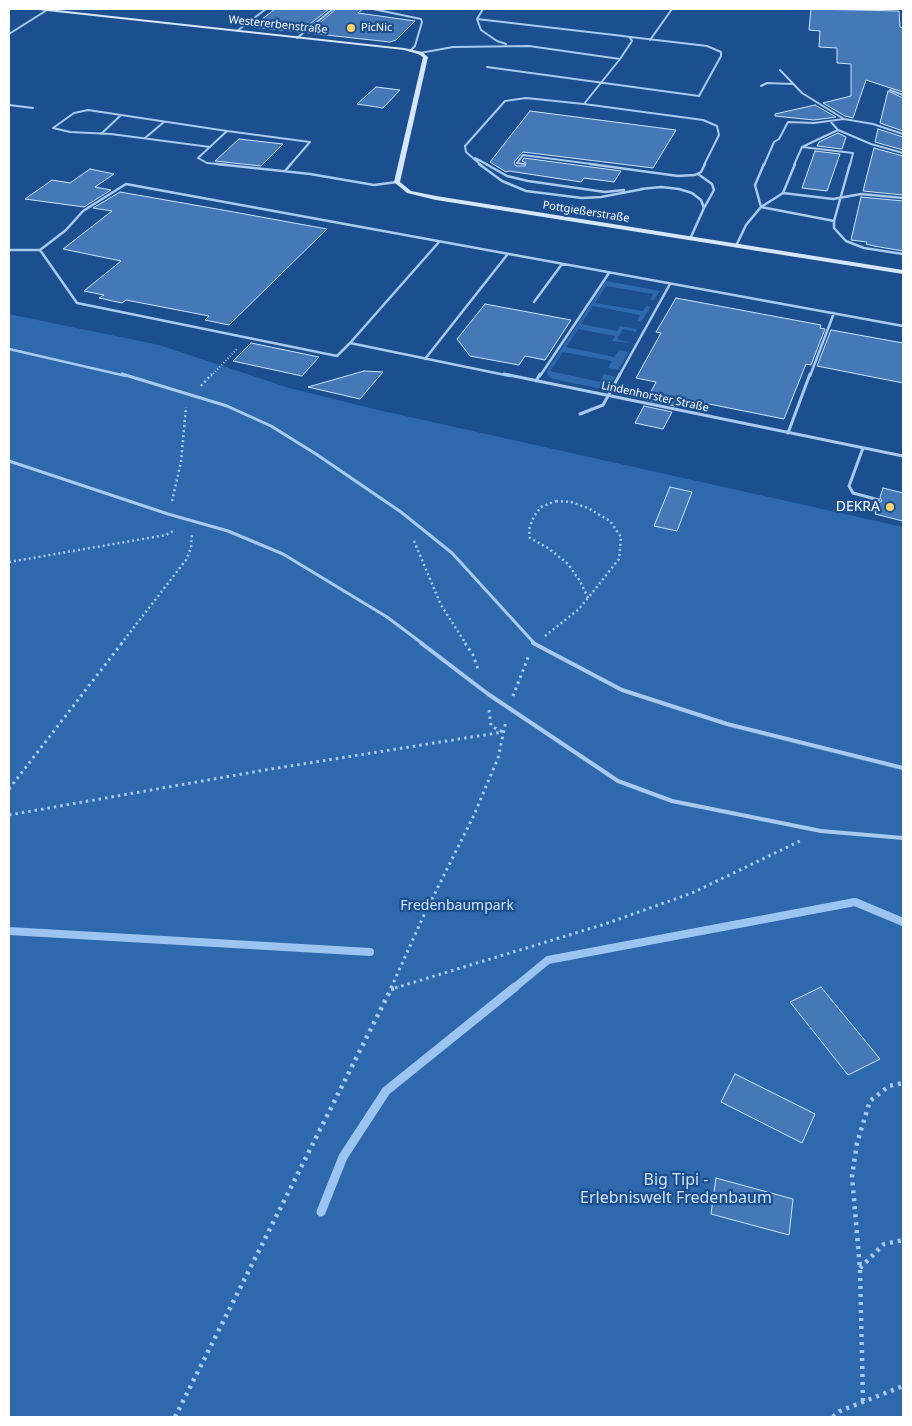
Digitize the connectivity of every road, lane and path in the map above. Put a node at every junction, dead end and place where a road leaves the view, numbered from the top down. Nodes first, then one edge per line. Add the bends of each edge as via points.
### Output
1 (38, 9) edge
2 (266, 9) edge
3 (333, 9) edge
4 (373, 9) edge
5 (483, 9) edge
6 (672, 9) edge
7 (47, 10) edge
8 (477, 19) junction
9 (237, 31) junction
10 (9, 34) edge
11 (622, 36) junction
12 (297, 38) junction
13 (650, 40) junction
14 (511, 46) junction
15 (410, 51) junction
16 (423, 55) junction
17 (620, 59) junction
18 (487, 67) dead end
19 (780, 70) dead end
20 (602, 83) junction
21 (793, 84) junction
22 (761, 86) dead end
23 (890, 90) dead end
24 (903, 95) edge
25 (584, 104) junction
26 (9, 105) edge
27 (33, 108) dead end
28 (120, 116) junction
29 (844, 119) junction
30 (164, 122) junction
31 (831, 122) junction
32 (838, 130) junction
33 (227, 131) junction
34 (101, 134) junction
35 (903, 134) edge
36 (145, 138) junction
37 (210, 147) junction
38 (802, 147) junction
39 (903, 153) edge
40 (471, 156) junction
41 (524, 164) dead end
42 (285, 171) junction
43 (698, 174) junction
44 (397, 182) junction
45 (643, 189) junction
46 (783, 193) junction
47 (840, 198) junction
48 (903, 198) edge
49 (762, 206) junction
50 (704, 208) junction
51 (834, 221) junction
52 (690, 239) junction
53 (439, 242) junction
54 (736, 246) junction
55 (9, 250) edge
56 (40, 250) junction
57 (507, 254) junction
58 (903, 254) edge
59 (562, 264) junction
60 (903, 272) edge
61 (609, 273) junction
62 (670, 284) junction
63 (534, 302) dead end
64 (834, 313) junction
65 (903, 326) edge
66 (248, 338) junction
67 (350, 343) junction
68 (9, 349) edge
69 (426, 359) junction
70 (536, 381) junction
71 (192, 395) junction
72 (609, 396) junction
73 (185, 407) junction
74 (194, 411) dead end
75 (580, 414) dead end
76 (788, 433) junction
77 (863, 448) junction
78 (903, 456) edge
79 (9, 461) edge
80 (879, 500) dead end
81 (168, 514) junction
82 (192, 522) junction
83 (412, 538) dead end
84 (9, 562) edge
85 (588, 598) junction
86 (534, 644) junction
87 (488, 694) junction
88 (509, 707) junction
89 (503, 732) junction
90 (903, 768) edge
91 (9, 789) edge
92 (9, 815) edge
93 (821, 830) junction
94 (903, 838) edge
95 (390, 989) junction
96 (903, 1083) edge
97 (903, 1240) edge
98 (860, 1269) junction
99 (903, 1386) edge
100 (863, 1401) junction
101 (175, 1417) edge
102 (834, 1417) edge

1 - 7 street, Westererbenstraße
2 - 9 lane
3 - 12 lane
4 - 15 lane via 421,19 415,46
5 - 8 lane
6 - 13 lane
7 - 9 street, Westererbenstraße
7 - 10 lane
8 - 11 lane
8 - 14 lane via 481,30
9 - 12 street, Westererbenstraße
11 - 13 lane
11 - 17 lane via 632,41
12 - 15 street, Westererbenstraße
13 - 20 lane via 707,46 721,52 700,96
14 - 16 lane via 453,47
14 - 17 lane
15 - 16 street, Westererbenstraße
16 - 44 street
17 - 20 lane
18 - 20 lane
19 - 21 lane
20 - 25 lane
21 - 22 lane via 767,83
21 - 29 lane
23 - 24 lane
25 - 40 lane via 526,98 505,101 465,146
25 - 43 lane via 703,120 717,126 719,135
26 - 27 lane
28 - 30 lane
28 - 34 lane
28 - 34 lane via 74,112 53,128
29 - 31 lane
29 - 35 lane
30 - 33 lane
30 - 36 lane
31 - 32 lane
31 - 49 lane via 788,122 780,139 774,142 755,185
32 - 38 lane
32 - 39 lane
33 - 37 lane
33 - 42 lane via 310,142
34 - 36 lane
36 - 37 lane
37 - 42 lane via 198,158 207,163 239,168
38 - 46 lane
38 - 47 lane via 853,153
40 - 45 lane via 507,176 528,181 605,192
40 - 45 lane via 502,181 526,191 582,198
41 - 43 lane via 517,163 523,155 678,176
42 - 44 lane via 374,185
43 - 50 lane via 712,184 714,190
44 - 52 street, Pottgießerstraße via 409,192 436,198
45 - 50 lane via 661,187 692,193 701,200
46 - 47 lane
46 - 49 lane
47 - 48 lane via 861,194
47 - 51 lane
49 - 51 lane
49 - 54 lane via 746,225
50 - 52 lane
51 - 58 lane via 834,228 846,241 864,248
52 - 54 street, Pottgießerstraße
53 - 56 lane via 126,184 83,211 66,230
53 - 57 lane
53 - 67 lane
54 - 60 street, Pottgießerstraße
55 - 56 lane
56 - 66 lane via 77,303
57 - 59 lane
57 - 69 lane
59 - 61 lane
59 - 63 lane
61 - 62 lane
61 - 70 lane
62 - 64 lane
62 - 72 lane
64 - 65 lane
64 - 76 lane
66 - 67 lane via 337,356
66 - 71 path
67 - 69 lane, Lindenhorster Straße
68 - 71 lane via 124,375
69 - 70 lane, Lindenhorster Straße
70 - 72 lane, Lindenhorster Straße
71 - 73 path
71 - 86 lane via 227,406 271,426 401,512 452,554
72 - 75 lane via 603,405
72 - 76 lane, Lindenhorster Straße
73 - 74 path
73 - 81 path via 182,462
76 - 77 lane, Lindenhorster Straße
77 - 78 lane, Lindenhorster Straße
77 - 80 lane via 849,486 853,493
79 - 81 lane
81 - 82 lane
82 - 84 path via 166,534
82 - 87 lane via 228,531 283,554 387,617
82 - 91 path via 191,548 186,560
83 - 87 path via 441,605 473,655
85 - 85 path via 619,559 620,537 610,521 588,508 556,501 541,507 529,529 530,538 568,564
85 - 86 path via 579,609
86 - 88 path
86 - 90 lane via 622,690 727,724
87 - 88 lane
87 - 89 path via 491,726
88 - 89 path
88 - 93 lane via 618,781 672,801
89 - 92 path
89 - 95 path via 498,758 474,815
93 - 94 lane
93 - 95 path via 692,893 605,924
95 - 101 path
96 - 98 path via 890,1086 870,1101 857,1143 852,1176
97 - 98 path via 884,1244
98 - 100 path
99 - 100 path
100 - 102 path

